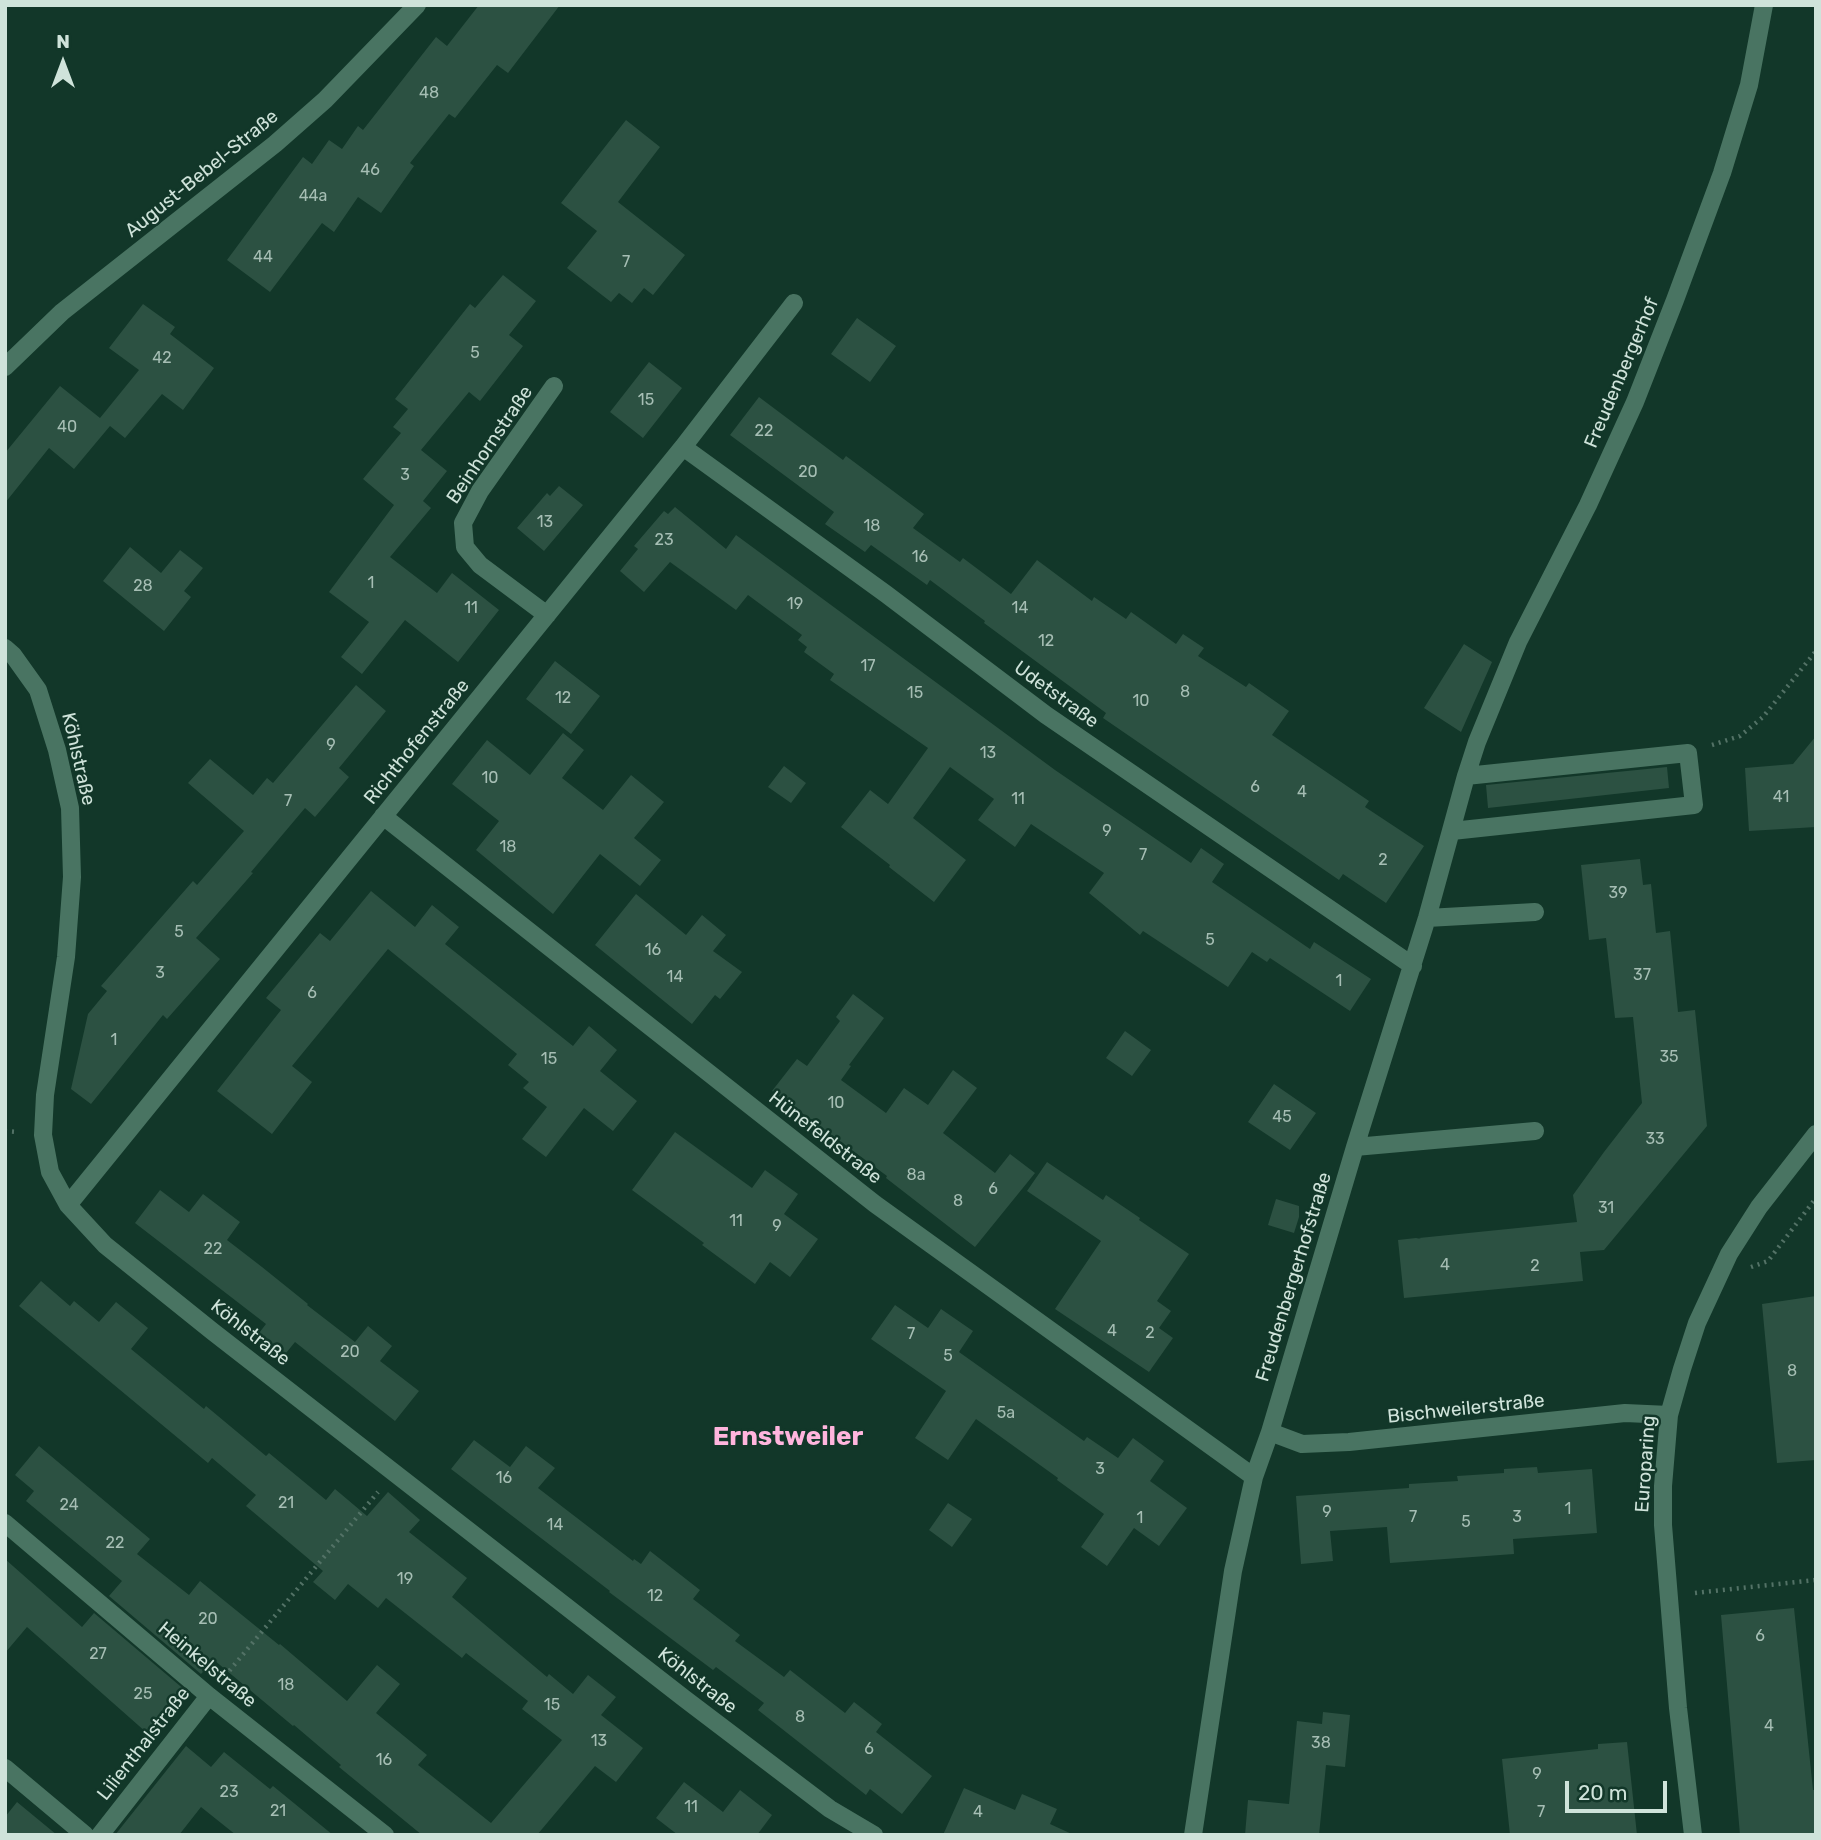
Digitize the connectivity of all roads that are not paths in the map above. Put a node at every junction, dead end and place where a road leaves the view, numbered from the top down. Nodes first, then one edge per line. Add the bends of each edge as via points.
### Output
1 (417, 5) edge
2 (1764, 5) edge
3 (794, 303) dead end
4 (5, 367) edge
5 (554, 386) dead end
6 (683, 447) junction
7 (547, 615) junction
8 (5, 649) edge
9 (1477, 742) joint
10 (1466, 776) junction
11 (383, 816) junction
12 (1452, 831) junction
13 (1535, 912) dead end
14 (1427, 918) junction
15 (1413, 966) junction
16 (1535, 1131) dead end
17 (1816, 1134) edge
18 (1354, 1147) junction
19 (68, 1205) junction
20 (1669, 1415) junction
21 (1270, 1432) junction
22 (1254, 1477) junction
23 (5, 1523) edge
24 (209, 1696) junction
25 (5, 1768) edge
26 (85, 1835) edge
27 (100, 1835) edge
28 (385, 1835) edge
29 (874, 1835) edge
30 (1193, 1835) edge
31 (1693, 1835) edge

1 - 4 street, August-Bebel-Straße via 325,100 275,144 62,312
2 - 9 street, Freudenbergerhof via 1745,97 1722,173 1670,313 1635,402 1518,642
3 - 6 street, Richthofenstraße
5 - 7 street, Beinhornstraße via 480,491 463,523 465,547 480,565
6 - 7 street, Richthofenstraße
6 - 15 street, Udetstraße via 1046,715
7 - 11 street, Richthofenstraße
8 - 19 street, Köhlstraße via 38,690 70,808 72,877 66,957 43,1135 50,1172
9 - 10 street, Freudenbergerhofstraße
10 - 12 street, Freudenbergerhofstraße
10 - 12 street via 1688,752 1694,805
11 - 19 street, Richthofenstraße
11 - 22 street, Hünefeldstraße via 875,1204
12 - 14 street, Freudenbergerhofstraße
13 - 14 street
14 - 15 street, Freudenbergerhofstraße
15 - 18 street, Freudenbergerhofstraße
16 - 18 street
17 - 20 street, Europaring via 1729,1254 1697,1323
18 - 21 street, Freudenbergerhofstraße
19 - 29 street, Köhlstraße via 105,1245 212,1331 685,1699 830,1809
20 - 21 street, Bischweilerstraße via 1625,1413 1349,1443 1301,1444
20 - 31 street, Europaring via 1662,1525
21 - 22 street, Freudenbergerhofstraße
22 - 30 street, Freudenbergerhofstraße via 1233,1571
23 - 24 street, Heinkelstraße
24 - 27 street, Lilienthalstraße
24 - 28 street, Heinkelstraße
25 - 26 street

